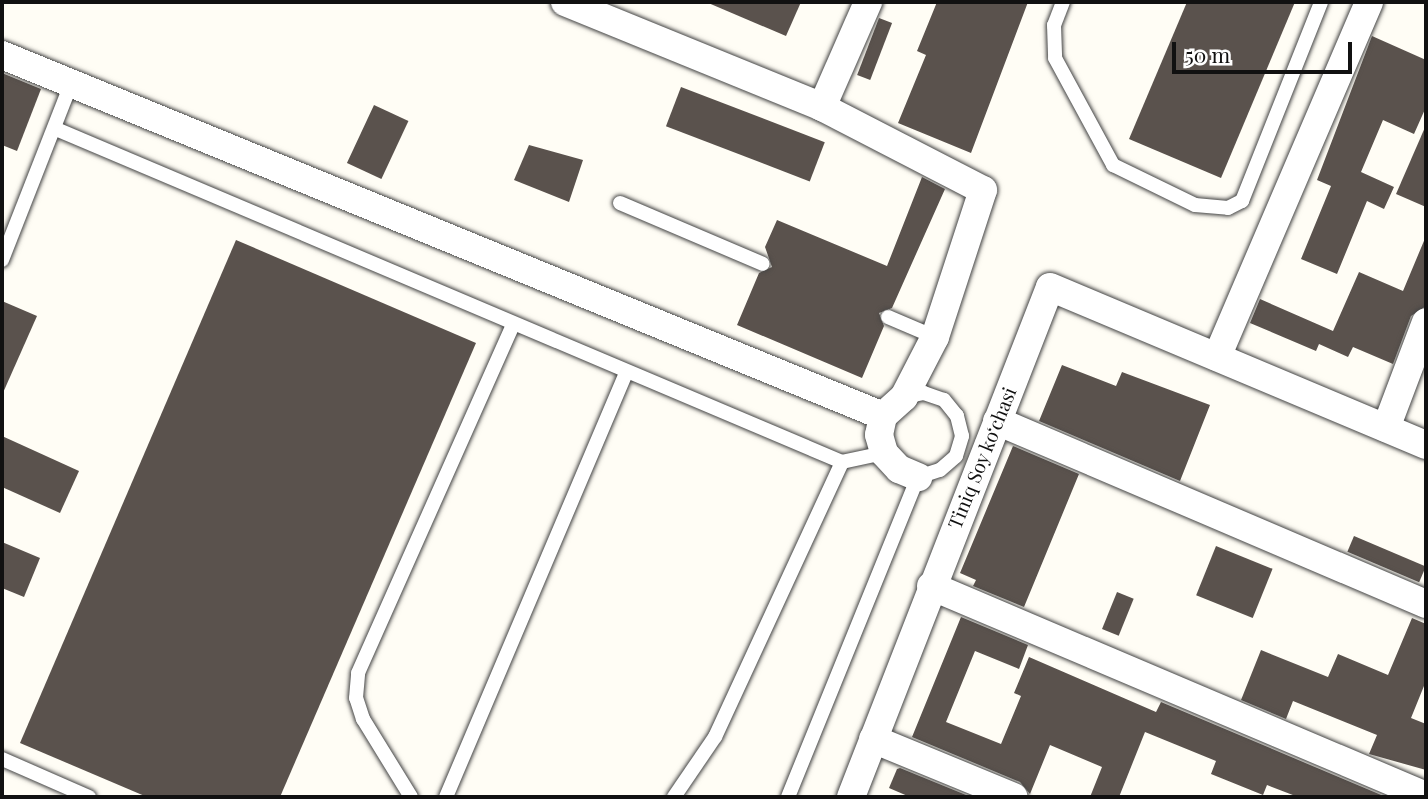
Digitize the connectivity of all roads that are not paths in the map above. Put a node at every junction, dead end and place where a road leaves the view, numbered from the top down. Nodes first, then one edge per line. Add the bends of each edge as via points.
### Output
1 (565, 2) edge
2 (868, 2) edge
3 (1063, 2) edge
4 (1321, 2) edge
5 (1369, 2) edge
6 (2, 55) edge
7 (71, 84) junction
8 (822, 107) junction
9 (56, 129) junction
10 (620, 203) dead end
11 (2, 260) edge
12 (763, 264) dead end
13 (888, 317) dead end
14 (1426, 322) edge
15 (513, 324) junction
16 (935, 337) junction
17 (1217, 357) junction
18 (625, 375) junction
19 (904, 397) junction
20 (883, 416) junction
21 (997, 421) junction
22 (1386, 428) junction
23 (1426, 445) edge
24 (884, 453) junction
25 (842, 462) junction
26 (918, 477) junction
27 (931, 586) junction
28 (1426, 604) edge
29 (873, 739) junction
30 (2, 759) edge
31 (1426, 796) edge
32 (89, 797) edge
33 (411, 797) edge
34 (446, 797) edge
35 (674, 797) edge
36 (788, 797) edge
37 (850, 797) edge
38 (1014, 797) edge

1 - 8 street
2 - 8 street
3 - 4 lane via 1054,25 1055,58 1113,165 1195,205 1228,208 1242,201
5 - 17 street
6 - 7 street
7 - 9 lane
7 - 20 street
8 - 16 street via 983,190
9 - 11 lane
9 - 15 lane via 246,205
10 - 12 lane
13 - 16 lane
14 - 22 street
15 - 18 lane
15 - 33 lane via 358,673 356,698 363,719
16 - 19 street
17 - 21 street, Tiniq Soy koʻchasi via 1050,287
17 - 22 street, Tiniq Soy koʻchasi
18 - 25 lane
18 - 34 lane
19 - 20 street
19 - 26 lane via 924,393 944,400 957,416 962,436 956,456 940,470
20 - 24 street via 879,435
21 - 27 street, Tiniq Soy koʻchasi
21 - 28 street
22 - 23 street, Tiniq Soy koʻchasi
24 - 25 lane
24 - 26 street via 899,469
25 - 35 lane via 715,737
26 - 36 lane
27 - 29 street, Tiniq Soy koʻchasi
27 - 31 street
29 - 37 street, Tiniq Soy koʻchasi
29 - 38 street
30 - 32 lane

